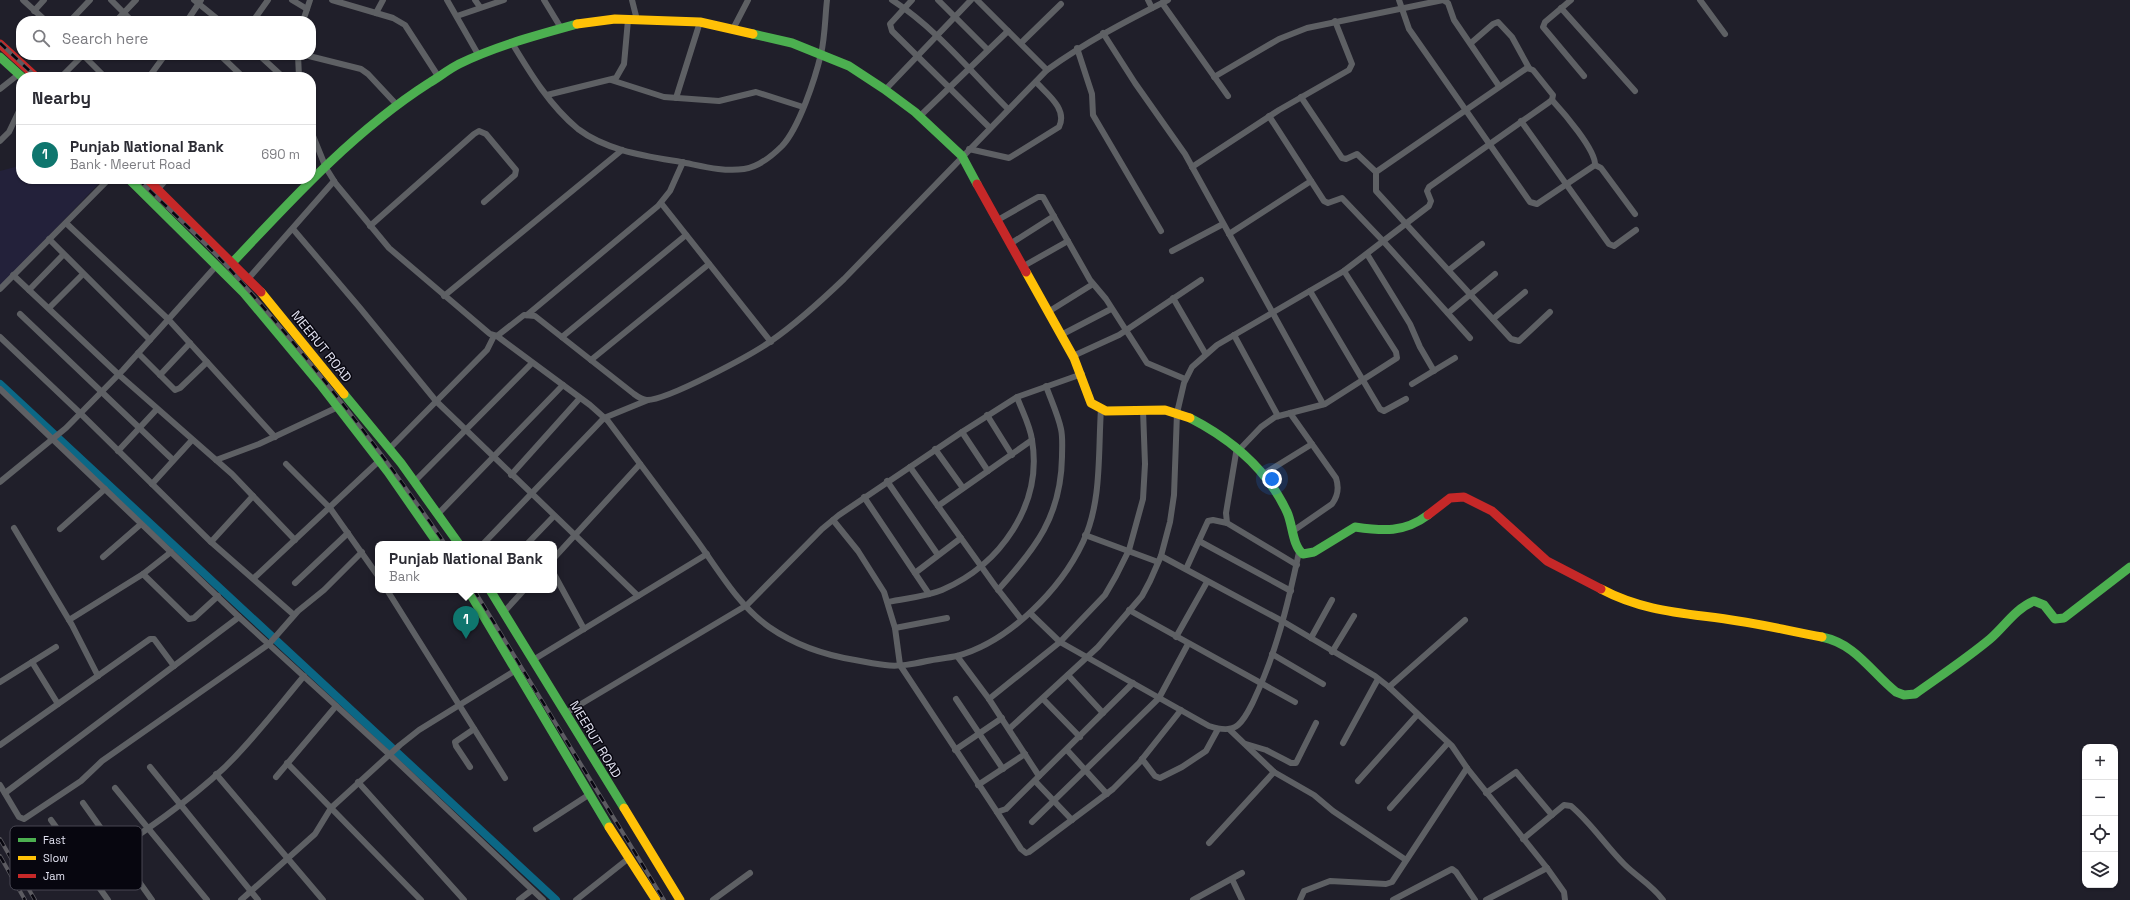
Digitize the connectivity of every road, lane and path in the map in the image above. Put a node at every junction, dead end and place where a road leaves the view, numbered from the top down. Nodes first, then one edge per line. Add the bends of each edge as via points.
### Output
1 (23, 0) edge
2 (44, 0) edge
3 (90, 0) edge
4 (111, 0) edge
5 (136, 0) edge
6 (268, 0) edge
7 (292, 0) edge
8 (310, 0) edge
9 (332, 0) edge
10 (383, 0) edge
11 (447, 0) edge
12 (476, 0) edge
13 (504, 0) edge
14 (544, 0) edge
15 (632, 0) edge
16 (748, 0) edge
17 (827, 0) edge
18 (892, 0) edge
19 (912, 0) edge
20 (938, 0) edge
21 (971, 0) edge
22 (977, 0) edge
23 (1148, 0) edge
24 (1400, 0) edge
25 (1571, 0) edge
26 (1700, 0) edge
27 (198, 1) edge
28 (1165, 1) edge
29 (1061, 4) dead end
30 (480, 7) junction
31 (307, 8) junction
32 (904, 8) junction
33 (1152, 8) junction
34 (1402, 8) junction
35 (1562, 8) junction
36 (34, 11) junction
37 (124, 13) junction
38 (376, 14) junction
39 (40, 16) edge
40 (75, 16) edge
41 (121, 16) edge
42 (127, 16) edge
43 (190, 16) edge
44 (214, 16) edge
45 (257, 16) edge
46 (305, 16) edge
47 (457, 16) junction
48 (956, 16) junction
49 (632, 20) junction
50 (700, 22) junction
51 (1335, 22) junction
52 (561, 28) junction
53 (733, 28) junction
54 (1008, 31) junction
55 (1103, 33) junction
56 (1725, 34) dead end
57 (936, 36) junction
58 (512, 43) junction
59 (1471, 43) junction
60 (0, 44) edge
61 (1021, 44) junction
62 (1077, 48) junction
63 (988, 50) junction
64 (821, 54) junction
65 (479, 56) junction
66 (918, 56) junction
67 (0, 57) edge
68 (316, 58) edge
69 (16, 59) edge
70 (17, 60) edge
71 (78, 60) edge
72 (88, 60) edge
73 (162, 60) edge
74 (225, 60) edge
75 (264, 60) edge
76 (298, 60) edge
77 (1529, 68) junction
78 (969, 69) junction
79 (1047, 70) junction
80 (16, 72) edge
81 (31, 72) edge
82 (66, 72) edge
83 (101, 72) edge
84 (154, 72) edge
85 (238, 72) edge
86 (277, 72) edge
87 (299, 72) edge
88 (438, 76) junction
89 (1584, 76) dead end
90 (1214, 77) junction
91 (16, 79) edge
92 (611, 80) junction
93 (1036, 82) junction
94 (1499, 86) junction
95 (949, 88) junction
96 (0, 89) edge
97 (885, 90) junction
98 (1635, 91) dead end
99 (547, 94) junction
100 (1228, 96) dead end
101 (1302, 97) junction
102 (676, 98) junction
103 (1552, 100) junction
104 (396, 104) junction
105 (803, 107) junction
106 (1008, 109) junction
107 (1465, 110) junction
108 (1269, 116) junction
109 (16, 117) edge
110 (920, 117) junction
111 (1521, 121) junction
112 (990, 128) junction
113 (0, 141) edge
114 (316, 143) edge
115 (1490, 143) junction
116 (622, 150) junction
117 (969, 150) junction
118 (962, 156) junction
119 (682, 162) junction
120 (1596, 165) junction
121 (1192, 167) junction
122 (326, 168) junction
123 (1376, 172) junction
124 (316, 175) edge
125 (334, 181) junction
126 (1311, 181) junction
127 (104, 184) edge
128 (134, 184) edge
129 (152, 184) edge
130 (162, 184) edge
131 (304, 184) edge
132 (1567, 184) junction
133 (157, 190) junction
134 (484, 202) dead end
135 (661, 203) junction
136 (1635, 214) dead end
137 (1054, 216) junction
138 (996, 221) junction
139 (66, 223) junction
140 (1223, 224) junction
141 (1407, 224) junction
142 (370, 226) junction
143 (292, 229) junction
144 (1636, 230) dead end
145 (1160, 231) dead end
146 (1229, 234) junction
147 (686, 235) junction
148 (49, 240) junction
149 (1068, 241) junction
150 (1384, 242) junction
151 (1010, 244) junction
152 (1482, 244) dead end
153 (1172, 251) dead end
154 (1367, 254) junction
155 (63, 255) junction
156 (229, 260) junction
157 (709, 264) junction
158 (217, 266) junction
159 (1022, 267) junction
160 (1449, 270) junction
161 (1344, 271) junction
162 (1495, 274) dead end
163 (13, 275) junction
164 (82, 275) junction
165 (248, 279) junction
166 (1201, 280) dead end
167 (1093, 284) junction
168 (0, 289) edge
169 (29, 290) junction
170 (1310, 291) junction
171 (1525, 292) dead end
172 (1471, 294) junction
173 (444, 296) junction
174 (1173, 298) junction
175 (49, 308) junction
176 (1111, 309) junction
177 (1048, 312) junction
178 (1272, 312) junction
179 (1550, 312) dead end
180 (20, 314) dead end
181 (1448, 314) junction
182 (527, 315) junction
183 (168, 319) junction
184 (1493, 319) junction
185 (1125, 331) junction
186 (1061, 335) junction
187 (1234, 335) junction
188 (496, 336) junction
189 (0, 337) edge
190 (562, 337) junction
191 (1470, 338) dead end
192 (150, 340) junction
193 (771, 342) junction
194 (190, 343) junction
195 (138, 353) junction
196 (1205, 353) junction
197 (1073, 356) junction
198 (1455, 358) dead end
199 (591, 360) junction
200 (207, 362) junction
201 (532, 363) junction
202 (1434, 371) junction
203 (118, 374) junction
204 (1082, 374) junction
205 (160, 375) junction
206 (1185, 379) junction
207 (1362, 381) junction
208 (1412, 384) dead end
209 (563, 385) junction
210 (1046, 386) junction
211 (0, 389) edge
212 (100, 392) junction
213 (1017, 397) junction
214 (580, 398) junction
215 (1406, 399) dead end
216 (648, 400) junction
217 (436, 402) junction
218 (1323, 404) junction
219 (338, 407) junction
220 (157, 408) junction
221 (1101, 409) junction
222 (1143, 410) junction
223 (80, 412) junction
224 (1177, 413) junction
225 (1290, 413) junction
226 (986, 415) junction
227 (1278, 416) junction
228 (604, 418) junction
229 (139, 429) junction
230 (465, 431) junction
231 (962, 432) junction
232 (275, 437) junction
233 (54, 438) junction
234 (192, 440) junction
235 (1032, 440) junction
236 (1312, 444) junction
237 (390, 448) junction
238 (1238, 448) junction
239 (935, 449) junction
240 (118, 451) junction
241 (1012, 454) junction
242 (494, 458) junction
243 (173, 460) junction
244 (216, 460) junction
245 (379, 461) junction
246 (286, 464) dead end
247 (640, 464) junction
248 (910, 467) junction
249 (988, 471) junction
250 (511, 475) junction
251 (1262, 475) junction
252 (415, 481) junction
253 (887, 481) junction
254 (0, 482) edge
255 (152, 484) junction
256 (963, 488) junction
257 (105, 489) junction
258 (531, 494) junction
259 (253, 496) junction
260 (864, 497) junction
261 (938, 506) junction
262 (330, 508) junction
263 (438, 514) junction
264 (554, 516) junction
265 (832, 520) junction
266 (1227, 523) junction
267 (141, 524) junction
268 (14, 528) dead end
269 (60, 529) dead end
270 (1293, 530) junction
271 (348, 533) junction
272 (1085, 535) junction
273 (575, 536) junction
274 (961, 538) junction
275 (294, 540) junction
276 (433, 541) edge
277 (457, 541) edge
278 (486, 541) edge
279 (530, 541) edge
280 (1199, 541) junction
281 (211, 542) junction
282 (1129, 550) junction
283 (171, 552) junction
284 (362, 552) junction
285 (1300, 552) junction
286 (706, 554) junction
287 (557, 555) edge
288 (938, 555) junction
289 (104, 556) dead end
290 (1160, 559) junction
291 (1297, 565) junction
292 (981, 567) junction
293 (2130, 567) edge
294 (1186, 569) junction
295 (375, 572) edge
296 (915, 573) junction
297 (143, 574) junction
298 (254, 578) junction
299 (557, 580) edge
300 (1207, 582) junction
301 (295, 583) dead end
302 (998, 590) junction
303 (1291, 591) junction
304 (389, 593) edge
305 (470, 593) edge
306 (492, 593) edge
307 (521, 593) edge
308 (929, 594) junction
309 (218, 596) junction
310 (638, 596) junction
311 (1332, 600) dead end
312 (888, 602) junction
313 (747, 605) junction
314 (1129, 610) junction
315 (503, 613) junction
316 (1030, 613) junction
317 (294, 615) junction
318 (1354, 616) dead end
319 (239, 617) junction
320 (947, 618) dead end
321 (1021, 619) junction
322 (70, 620) junction
323 (1465, 620) dead end
324 (1284, 622) junction
325 (895, 628) junction
326 (584, 629) junction
327 (1176, 637) junction
328 (1311, 638) junction
329 (271, 642) junction
330 (1060, 642) junction
331 (1188, 644) junction
332 (56, 647) dead end
333 (1332, 652) junction
334 (1272, 654) junction
335 (957, 656) junction
336 (1087, 657) junction
337 (533, 660) junction
338 (32, 662) junction
339 (900, 665) junction
340 (174, 666) junction
341 (516, 670) junction
342 (1068, 675) junction
343 (98, 676) junction
344 (304, 676) junction
345 (1378, 679) junction
346 (0, 682) edge
347 (1133, 683) junction
348 (1323, 684) dead end
349 (1261, 685) junction
350 (1389, 687) junction
351 (1158, 698) junction
352 (956, 699) dead end
353 (989, 699) junction
354 (1043, 699) junction
355 (1295, 702) dead end
356 (58, 704) junction
357 (459, 704) junction
358 (336, 706) junction
359 (1181, 710) junction
360 (566, 713) junction
361 (1103, 713) junction
362 (1417, 715) junction
363 (1002, 718) junction
364 (1316, 723) dead end
365 (474, 728) junction
366 (1009, 729) junction
367 (1218, 729) junction
368 (1229, 729) junction
369 (978, 734) junction
370 (1080, 737) junction
371 (1342, 743) dead end
372 (1448, 743) junction
373 (1244, 744) junction
374 (0, 745) edge
375 (955, 750) junction
376 (1067, 750) junction
377 (391, 753) junction
378 (1025, 754) junction
379 (1142, 759) junction
380 (287, 763) junction
381 (150, 767) dead end
382 (470, 767) dead end
383 (1467, 768) junction
384 (1003, 769) junction
385 (1085, 770) junction
386 (1274, 772) junction
387 (216, 774) junction
388 (276, 777) dead end
389 (506, 778) dead end
390 (1037, 778) junction
391 (1358, 781) dead end
392 (358, 782) junction
393 (0, 785) edge
394 (978, 785) junction
395 (115, 788) dead end
396 (1486, 792) junction
397 (5, 793) junction
398 (590, 794) junction
399 (1107, 794) junction
400 (1054, 801) junction
401 (83, 803) dead end
402 (180, 804) junction
403 (331, 808) junction
404 (1390, 808) dead end
405 (997, 812) junction
406 (1552, 815) junction
407 (51, 820) dead end
408 (1072, 820) junction
409 (1032, 822) dead end
410 (55, 826) edge
411 (100, 826) edge
412 (146, 828) junction
413 (536, 829) dead end
414 (142, 831) edge
415 (1523, 839) junction
416 (1209, 843) dead end
417 (629, 858) junction
418 (288, 859) junction
419 (1406, 860) junction
420 (1546, 868) junction
421 (750, 873) dead end
422 (1242, 873) dead end
423 (1232, 879) junction
424 (142, 885) edge
425 (101, 890) edge
426 (532, 890) junction
427 (250, 891) junction
428 (1196, 899) edge
429 (108, 900) edge
430 (152, 900) edge
431 (207, 900) edge
432 (241, 900) edge
433 (258, 900) edge
434 (323, 900) edge
435 (421, 900) edge
436 (464, 900) edge
437 (519, 900) edge
438 (543, 900) edge
439 (576, 900) edge
440 (656, 900) edge
441 (680, 900) edge
442 (713, 900) edge
443 (1242, 900) edge
444 (1300, 900) edge
445 (1393, 900) edge
446 (1475, 900) edge
447 (1486, 900) edge
448 (1565, 900) edge
449 (1663, 900) edge

1 - 36 street
2 - 36 street
3 - 40 street
4 - 37 street
5 - 37 street
6 - 45 street
7 - 31 street
8 - 31 street
9 - 38 street
10 - 38 street
11 - 47 street
12 - 30 street
13 - 30 street
14 - 52 street
15 - 49 street
16 - 53 street
17 - 64 street
18 - 32 street
19 - 32 street
20 - 48 street
21 - 48 street
22 - 54 street
23 - 33 street
24 - 34 street
25 - 35 street
26 - 56 street
27 - 43 street
27 - 44 street
28 - 33 street
28 - 90 street
29 - 61 street
30 - 47 street
31 - 46 street
32 - 57 street
32 - 66 street via 890,27
33 - 55 street
34 - 51 street
34 - 59 street via 1445,0 1454,20
34 - 107 street via 1409,29
35 - 89 street via 1545,22 1543,27
35 - 98 street
36 - 39 street
37 - 41 street
37 - 42 street
38 - 88 street via 393,18 405,25
47 - 65 street
48 - 57 street
48 - 63 street
49 - 50 main road
49 - 52 main road via 587,21
49 - 92 street via 624,64 620,74
50 - 53 main road
50 - 102 street
51 - 90 street via 1307,28 1279,39
51 - 101 street via 1352,64 1351,68
52 - 58 main road
53 - 64 main road via 792,43
54 - 61 street
54 - 63 street
55 - 62 street
55 - 121 street
57 - 66 street
57 - 78 street
58 - 65 main road
58 - 99 street
59 - 77 street via 1498,22 1512,37
59 - 94 street
60 - 69 main road
61 - 79 street
62 - 79 street
62 - 145 street via 1092,94 1093,115
63 - 78 street
64 - 97 main road via 849,66
64 - 105 street
65 - 88 main road
66 - 95 street
66 - 97 street
67 - 80 main road
68 - 104 street via 361,69
70 - 81 main road
71 - 82 street
72 - 83 street
73 - 84 street
74 - 85 street
75 - 86 street
76 - 87 street
77 - 94 street
77 - 103 street via 1553,95
78 - 95 street
78 - 106 street
79 - 93 street
88 - 104 main road
90 - 100 street
91 - 96 street
92 - 99 street
92 - 102 street via 653,95
93 - 106 street
93 - 117 street via 1060,108 1062,114 1059,127 1009,158
94 - 107 street
95 - 110 street
95 - 112 street
97 - 110 main road
99 - 116 street via 577,128 589,137
101 - 108 street
101 - 123 street via 1342,158 1357,154
102 - 105 street via 719,101 756,92
103 - 111 street
103 - 120 street via 1594,156
104 - 122 main road
105 - 119 street via 793,130 782,146 762,162 743,169 714,169
106 - 112 street
107 - 115 street
107 - 123 street
108 - 121 street
108 - 126 street
109 - 113 street via 9,132
110 - 118 main road
111 - 115 street
111 - 132 street
112 - 117 street
114 - 122 street
115 - 132 street via 1532,203 1537,204
115 - 141 street via 1429,187 1427,192 1431,204
116 - 119 street
116 - 173 street
117 - 118 street
118 - 138 main road
118 - 193 street via 844,279
119 - 135 street via 670,191
120 - 132 street
120 - 136 street via 1602,168
121 - 140 street
122 - 124 main road
122 - 125 street
123 - 141 street via 1376,191
125 - 142 street
125 - 143 street
126 - 146 street
126 - 150 street via 1328,203 1342,198
127 - 139 street
128 - 158 main road, MEERUT ROAD
129 - 133 main road, MEERUT ROAD
130 - 133 street
131 - 156 main road
132 - 144 street via 1611,246
133 - 156 main road, MEERUT ROAD
134 - 142 street via 513,177 516,170 486,134 479,132
135 - 147 street
135 - 182 street
137 - 138 street via 1043,197 1038,197
137 - 149 street
137 - 151 street
138 - 151 main road
139 - 148 street
139 - 183 street
140 - 146 street
140 - 153 street
141 - 150 street
141 - 160 street
142 - 173 street via 390,248
143 - 165 street
143 - 217 street
146 - 178 street
147 - 157 street
147 - 190 street
148 - 155 street
148 - 163 street
149 - 159 street
149 - 167 street
150 - 154 street
150 - 181 street
151 - 159 main road
152 - 160 street
154 - 161 street
154 - 202 street via 1410,324
155 - 164 street
155 - 169 street
156 - 158 street
156 - 165 main road, MEERUT ROAD
157 - 193 street
157 - 199 street
158 - 183 street
158 - 219 main road, MEERUT ROAD via 244,293
159 - 177 main road
160 - 172 street
161 - 170 street
161 - 207 street via 1397,355 1395,360
162 - 172 street
163 - 168 street
163 - 169 street
164 - 175 street
164 - 192 street
165 - 237 main road, MEERUT ROAD via 264,294
166 - 174 street
167 - 176 street
167 - 177 street
169 - 175 street
170 - 178 street
170 - 207 street
171 - 184 street
172 - 181 street
172 - 184 street
173 - 188 street
174 - 185 street
174 - 196 street
175 - 203 street
176 - 185 street
176 - 186 street
177 - 186 main road
178 - 187 street
178 - 218 street
179 - 184 street via 1516,341 1511,339
180 - 212 street
181 - 191 street
182 - 188 street
182 - 190 street via 535,316
183 - 192 street
183 - 194 street
185 - 197 street
185 - 206 street via 1147,363
186 - 197 main road
187 - 196 street
187 - 227 street
188 - 201 street
188 - 217 street via 487,350
189 - 223 street
190 - 199 street
192 - 195 street
193 - 216 street via 665,396
194 - 200 street
194 - 205 street
195 - 203 street
195 - 205 street
196 - 206 street
197 - 204 main road
198 - 202 street
199 - 216 street via 641,399
200 - 205 street via 178,390
200 - 232 street
201 - 209 street
201 - 230 street
202 - 208 street
203 - 212 street
203 - 220 street
204 - 210 street
204 - 221 main road via 1091,403
206 - 224 street
207 - 215 street via 1382,411
207 - 218 street
209 - 214 street
209 - 242 street
210 - 213 street
210 - 302 street via 1062,431 1060,488 1052,513 1036,545 1028,558
211 - 233 street
212 - 223 street
212 - 229 street
213 - 226 street
213 - 235 street
214 - 228 street
214 - 250 street
216 - 228 street
217 - 230 street
217 - 237 street
218 - 225 street
219 - 232 street
219 - 245 main road, MEERUT ROAD
220 - 229 street
220 - 234 street
221 - 222 main road
221 - 272 street via 1096,495
222 - 224 main road
222 - 282 street via 1143,499
223 - 233 street
223 - 240 street
224 - 238 main road via 1214,430
224 - 290 street via 1174,495
225 - 227 street
225 - 236 street
226 - 231 street
226 - 241 street
227 - 238 street via 1261,427
228 - 247 street
228 - 258 street
229 - 240 street
229 - 243 street
230 - 242 street
230 - 252 street
231 - 239 street
231 - 249 street
232 - 244 street
233 - 254 street
233 - 257 street
234 - 243 street
234 - 244 street
235 - 241 street
235 - 292 street via 1034,474 1023,512 1012,533
236 - 251 street
236 - 270 street via 1336,478 1337,492 1332,504
237 - 252 main road, MEERUT ROAD
238 - 251 main road
238 - 266 street via 1226,513
239 - 248 street
239 - 256 street
240 - 255 street
241 - 249 street
242 - 250 street
242 - 263 street
243 - 255 street
244 - 259 street
245 - 262 street
245 - 276 main road, MEERUT ROAD
246 - 262 street
247 - 273 street
247 - 286 street
248 - 253 street
248 - 261 street
249 - 256 street
250 - 258 street
251 - 270 main road via 1286,513
252 - 263 main road, MEERUT ROAD
253 - 260 street
253 - 288 street
255 - 281 street
256 - 261 street
257 - 267 street
257 - 269 street
258 - 264 street
258 - 278 street
259 - 275 street
259 - 281 street
260 - 265 street
260 - 296 street
261 - 274 street
262 - 271 street
262 - 275 street
263 - 277 main road, MEERUT ROAD
264 - 273 street
264 - 279 street
265 - 312 street via 870,568
265 - 313 street
266 - 280 street via 1208,521
266 - 291 street
267 - 283 street
267 - 289 street
268 - 322 street
270 - 285 main road
271 - 284 street
271 - 301 street
272 - 282 street
272 - 316 street via 1065,572
273 - 287 street
273 - 310 street
274 - 288 street
274 - 292 street
275 - 298 street
280 - 294 street
280 - 303 street
281 - 298 street
282 - 290 street
282 - 330 street via 1105,595
283 - 297 street
283 - 309 street
284 - 295 street
284 - 317 street via 324,590
285 - 291 street
285 - 293 main road via 1314,552 1355,527 1380,531 1399,529 1421,520 1450,498 1464,497 1492,511 1547,561 1616,597 1647,608 1739,621 1830,639 1857,653 1896,692 1910,696 1990,638 2026,604 2039,602 2055,619 2064,618
286 - 310 street
286 - 313 street
288 - 296 street
290 - 294 street
290 - 314 street via 1142,596
291 - 303 street
292 - 302 street
292 - 308 street
294 - 300 street
296 - 308 street
297 - 309 street via 190,619
297 - 322 street
298 - 317 street
299 - 326 street
300 - 324 street
300 - 327 street
302 - 321 street
303 - 324 street
304 - 357 street
305 - 341 main road
306 - 315 main road, MEERUT ROAD
307 - 315 street
308 - 312 street
309 - 319 street
310 - 326 street
311 - 328 street
312 - 325 street
313 - 339 street via 769,627 786,638 814,650 863,662 886,666
313 - 360 street
314 - 327 street
314 - 336 street
315 - 337 main road, MEERUT ROAD
316 - 321 street
316 - 330 street
317 - 329 street
318 - 333 street
319 - 329 street
319 - 340 street
320 - 325 street
321 - 335 street via 1000,635
322 - 343 street
323 - 350 street
324 - 328 street
324 - 334 street
325 - 339 street
326 - 337 street
327 - 331 street
328 - 333 street
329 - 344 street
329 - 397 street via 102,762 81,781 24,819 19,818
330 - 336 street
330 - 353 street
331 - 349 street
331 - 351 street
332 - 338 street
333 - 345 street
334 - 348 street
334 - 349 street
335 - 339 street
335 - 353 street
336 - 342 street
336 - 347 street
337 - 360 main road, MEERUT ROAD
338 - 346 street
338 - 356 street
339 - 375 street
340 - 343 street via 152,638
340 - 397 street
341 - 357 street
341 - 398 main road
342 - 354 street
342 - 361 street
343 - 356 street
344 - 358 street
344 - 387 street via 244,748
345 - 350 street
345 - 371 street
347 - 351 street
347 - 361 street
349 - 355 street
349 - 368 street via 1244,719 1239,725
350 - 362 street
351 - 359 street
351 - 385 street
352 - 369 street
353 - 363 street
354 - 366 street
354 - 370 street
356 - 374 street
357 - 365 street
357 - 377 street
358 - 377 street
358 - 380 street
359 - 367 street
359 - 379 street
360 - 441 main road, MEERUT ROAD
361 - 370 street
362 - 372 street
362 - 391 street
363 - 366 street
363 - 369 street
364 - 373 street via 1296,762 1291,763 1266,750
365 - 382 street via 455,742
365 - 389 street
366 - 378 street
367 - 368 street
367 - 379 street via 1206,751 1160,778 1155,776
368 - 373 street
369 - 375 street
369 - 384 street
370 - 376 street
372 - 383 street
372 - 404 street
373 - 386 street
375 - 394 street
376 - 385 street
376 - 390 street
377 - 392 street
377 - 426 street
378 - 384 street
378 - 390 street
379 - 399 street
380 - 388 street
380 - 403 street
381 - 402 street
383 - 396 street
383 - 419 street
384 - 394 street
385 - 399 street
385 - 400 street
386 - 416 street
386 - 419 street via 1312,793 1333,811
387 - 402 street
387 - 418 street
390 - 400 street
390 - 405 street via 1006,809
392 - 403 street
392 - 436 street
393 - 397 street
394 - 405 street
395 - 412 street
396 - 406 street via 1516,772
396 - 415 street
398 - 413 street
398 - 417 main road
399 - 408 street
400 - 408 street
400 - 409 street
401 - 411 street
402 - 412 street
402 - 427 street
403 - 418 street via 315,834
403 - 435 street
405 - 408 street via 1026,853
406 - 415 street
406 - 449 street via 1564,805 1573,808 1623,863 1653,888
407 - 410 street
412 - 414 street
412 - 431 street
415 - 420 street
417 - 439 street
417 - 440 main road
418 - 427 street
418 - 434 street
419 - 444 street via 1396,878 1389,884 1330,881 1304,891
420 - 447 street
420 - 448 street via 1564,892
421 - 442 street
422 - 423 street
423 - 428 street
423 - 443 street
424 - 430 street
425 - 429 street
426 - 437 street
426 - 438 street
427 - 432 street
427 - 433 street
445 - 446 street via 1452,870

